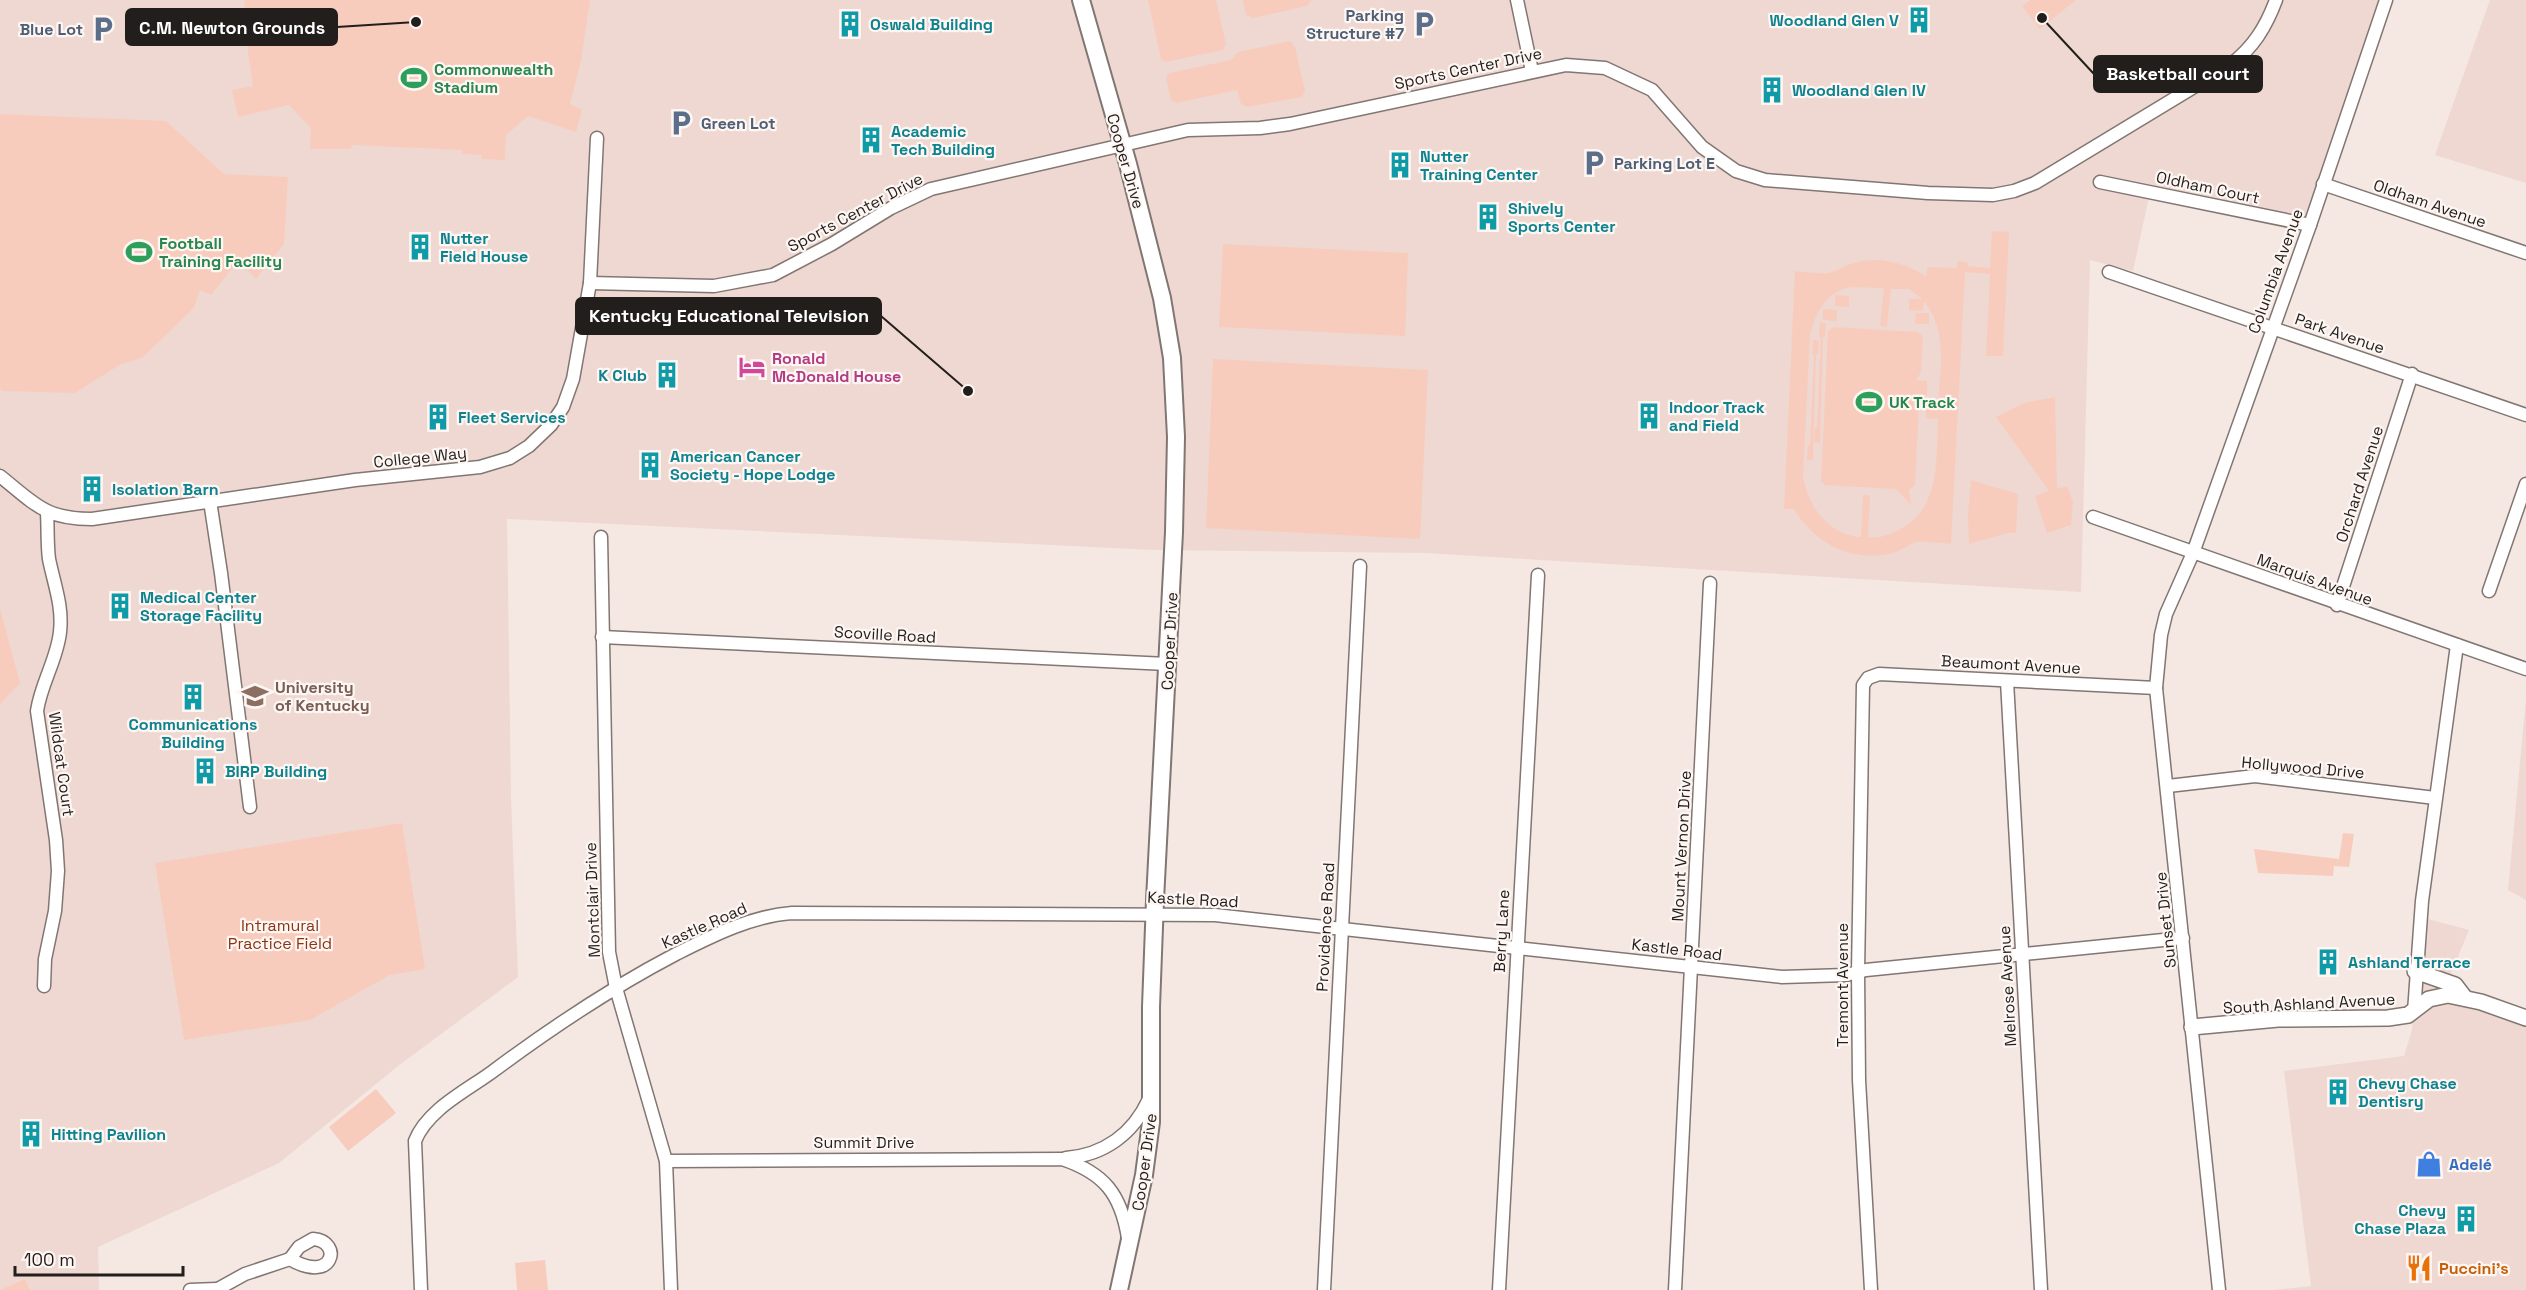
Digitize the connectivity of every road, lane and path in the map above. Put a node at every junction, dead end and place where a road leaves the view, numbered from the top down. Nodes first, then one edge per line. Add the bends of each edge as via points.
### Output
1 (1081, 0) edge
2 (1517, 0) edge
3 (2276, 0) edge
4 (2386, 0) edge
5 (1532, 71) junction
6 (597, 138) dead end
7 (1122, 146) junction
8 (2100, 182) dead end
9 (2323, 184) junction
10 (2310, 225) junction
11 (2526, 253) edge
12 (2109, 272) dead end
13 (590, 283) junction
14 (2273, 327) junction
15 (2412, 374) junction
16 (2526, 415) edge
17 (0, 476) edge
18 (2526, 484) edge
19 (210, 501) junction
20 (47, 513) junction
21 (2093, 517) dead end
22 (601, 537) dead end
23 (2193, 553) junction
24 (1360, 566) dead end
25 (1538, 575) dead end
26 (1710, 583) dead end
27 (2489, 591) dead end
28 (2337, 605) junction
29 (602, 637) junction
30 (2457, 645) junction
31 (1167, 664) junction
32 (2526, 669) edge
33 (1866, 680) joint
34 (2007, 681) junction
35 (2156, 688) junction
36 (2168, 786) junction
37 (2435, 798) junction
38 (250, 807) dead end
39 (1155, 913) junction
40 (1342, 928) junction
41 (2184, 938) junction
42 (1517, 947) junction
43 (2022, 954) junction
44 (1692, 968) junction
45 (2415, 971) junction
46 (1857, 972) junction
47 (44, 986) dead end
48 (616, 988) junction
49 (2465, 998) junction
50 (2414, 1012) junction
51 (2526, 1018) edge
52 (2192, 1027) junction
53 (1152, 1091) junction
54 (1062, 1159) junction
55 (666, 1161) junction
56 (1129, 1245) junction
57 (290, 1259) dead end
58 (190, 1290) edge
59 (216, 1290) edge
60 (421, 1290) edge
61 (670, 1290) edge
62 (1119, 1290) edge
63 (1324, 1290) edge
64 (1499, 1290) edge
65 (1675, 1290) edge
66 (1871, 1290) edge
67 (2041, 1290) edge
68 (2219, 1290) edge

1 - 7 main road, Cooper Drive
2 - 5 street
3 - 5 street, Sports Center Drive via 2266,25 2230,65 2035,183 1993,195 1765,180 1736,171 1702,147 1652,90 1634,80 1605,68 1566,65
4 - 9 street, Columbia Avenue
5 - 7 street, Sports Center Drive via 1290,124 1188,130
6 - 13 street, College Way
7 - 13 street, Sports Center Drive via 931,189 773,274 714,286
7 - 31 main road, Cooper Drive via 1162,298 1174,387 1176,465
8 - 10 street, Oldham Court
9 - 10 street, Columbia Avenue
9 - 11 street, Oldham Avenue
10 - 14 street, Columbia Avenue
12 - 14 street, Park Avenue
13 - 19 street, College Way via 570,390 563,407 544,433 518,454 480,467
14 - 15 street, Park Avenue
14 - 23 street, Columbia Avenue
15 - 16 street, Park Avenue
15 - 28 street, Orchard Avenue
17 - 20 street, College Way
18 - 27 street
19 - 20 street, College Way via 92,519
19 - 38 street
20 - 47 street, Wildcat Court via 49,558 60,602 60,632 37,711 58,872
21 - 23 street, Marquis Avenue
22 - 29 street, Montclair Drive
23 - 28 street, Marquis Avenue
23 - 35 street, Sunset Drive via 2163,625
24 - 40 street, Providence Road
25 - 42 street, Berry Lane
26 - 44 street, Mount Vernon Drive
28 - 30 street, Marquis Avenue
29 - 31 street, Scoville Road
29 - 48 street, Montclair Drive via 607,921
30 - 32 street, Marquis Avenue
30 - 37 street
31 - 39 main road, Cooper Drive
33 - 34 street, Beaumont Avenue via 1879,674
33 - 46 street, Tremont Avenue via 1862,692
34 - 35 street, Beaumont Avenue
34 - 43 street, Melrose Avenue
35 - 36 street, Sunset Drive
36 - 37 street, Hollywood Drive via 2254,776
36 - 41 street, Sunset Drive
37 - 45 street
39 - 40 street, Kastle Road
39 - 48 street, Kastle Road via 782,914 750,921 700,942
39 - 53 main road, Cooper Drive
40 - 42 street, Kastle Road
40 - 63 street, Providence Road
41 - 43 street, Kastle Road
41 - 52 street, Sunset Drive
42 - 44 street, Kastle Road
42 - 64 street, Berry Lane
43 - 46 street, Kastle Road
43 - 67 street, Melrose Avenue
44 - 46 street, Kastle Road via 1782,977
44 - 65 street, Mount Vernon Drive
45 - 49 street via 2455,985
45 - 50 street
46 - 66 street, Tremont Avenue
48 - 55 street, Montclair Drive
48 - 60 street, Kastle Road via 560,1022 478,1081 418,1131 415,1141
49 - 50 street, South Ashland Avenue via 2436,996
49 - 51 street, South Ashland Avenue
50 - 52 street, South Ashland Avenue via 2388,1018 2278,1019
52 - 68 street, Sunset Drive
53 - 54 street, Summit Drive via 1142,1113 1115,1143 1084,1156
53 - 56 main road, Cooper Drive via 1148,1151
54 - 55 street, Summit Drive
54 - 56 street, Summit Drive via 1087,1169 1109,1186 1122,1210
55 - 61 street, Montclair Drive
56 - 62 main road, Cooper Drive
57 - 59 street via 245,1274
58 - 59 street

